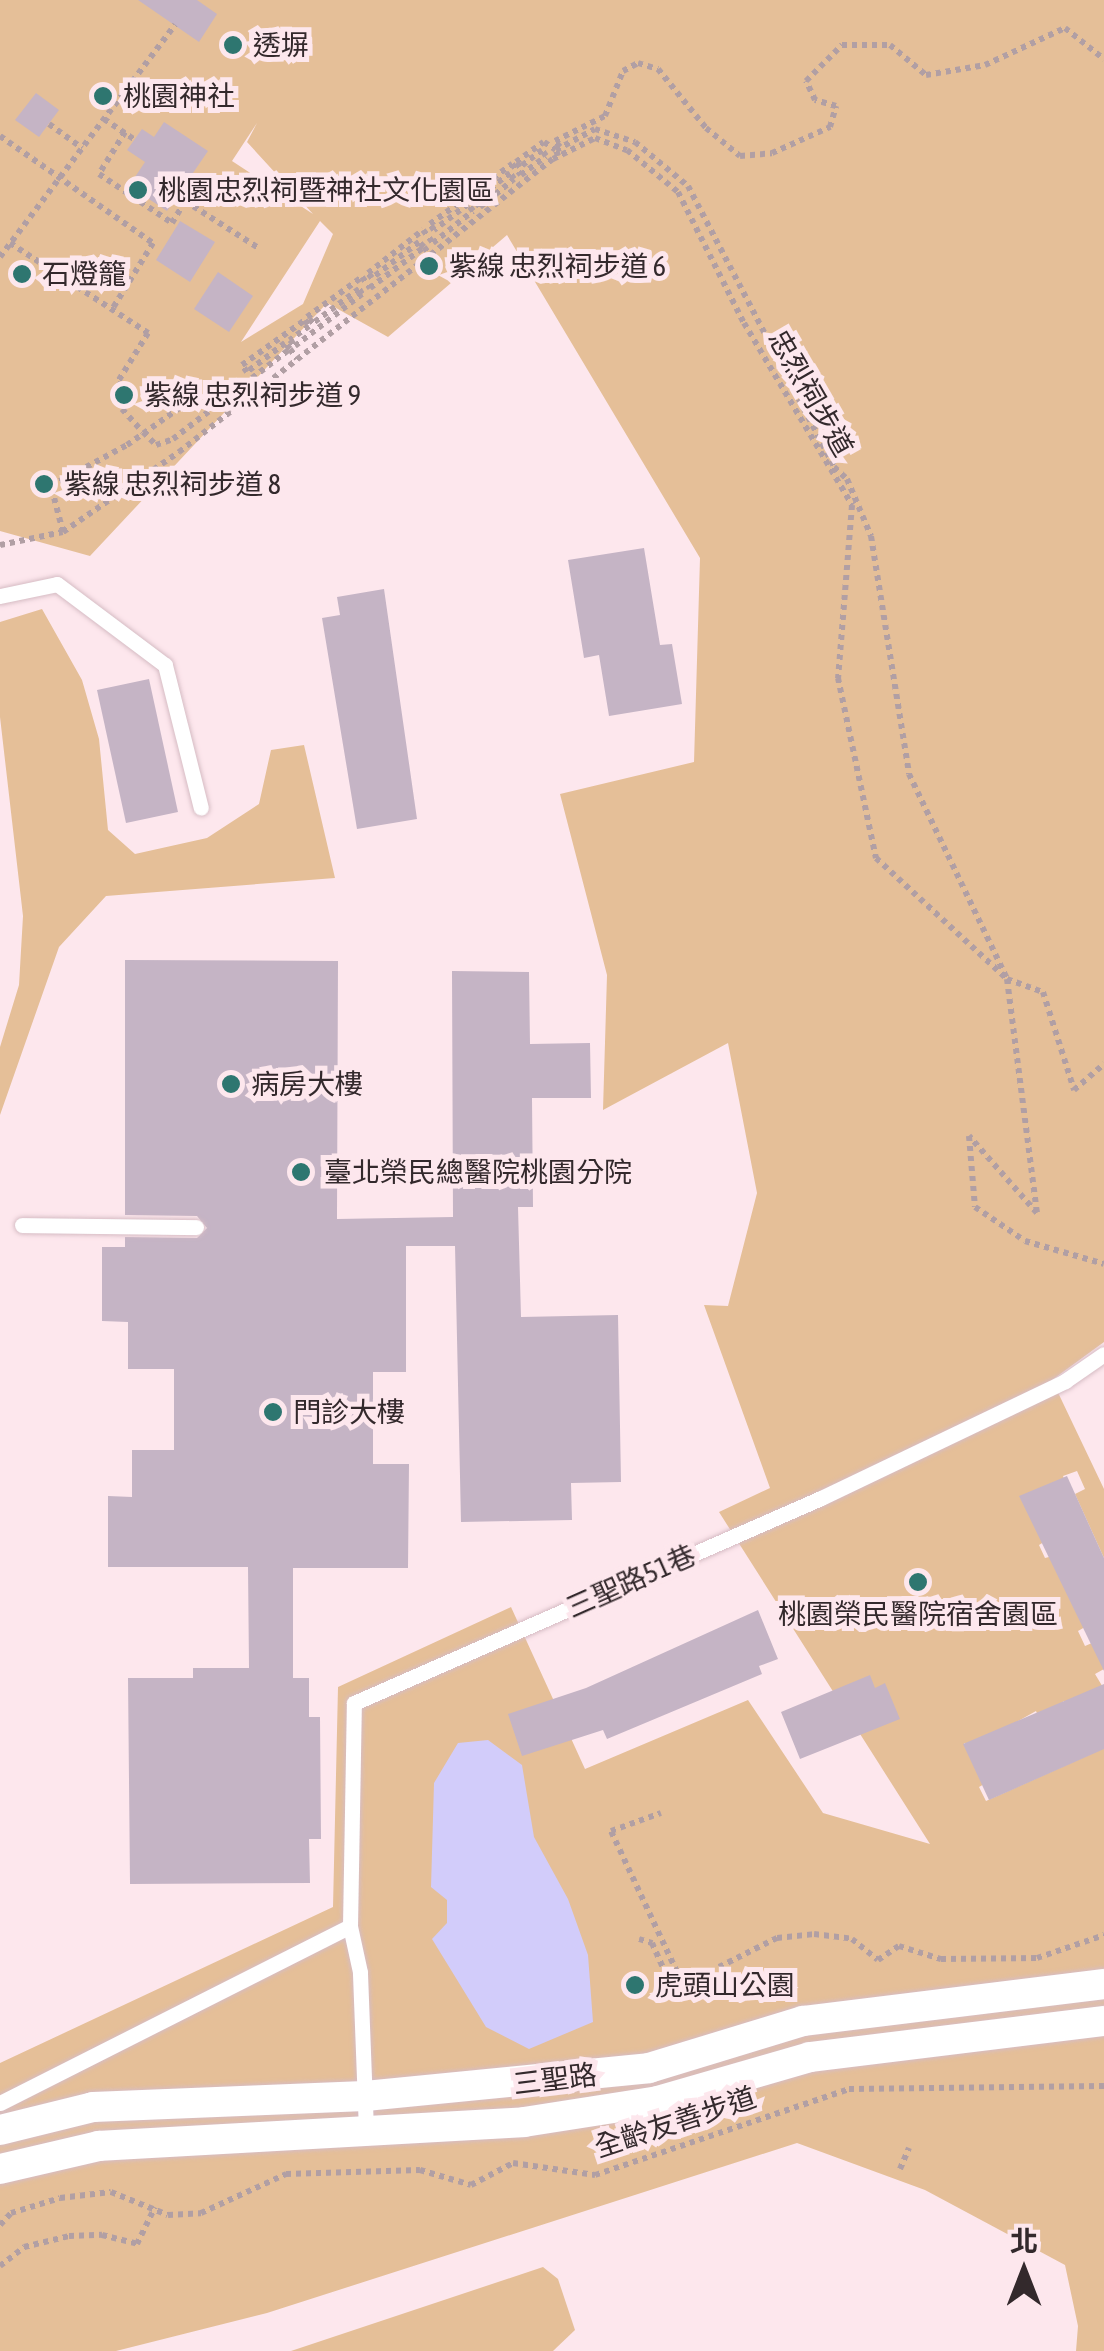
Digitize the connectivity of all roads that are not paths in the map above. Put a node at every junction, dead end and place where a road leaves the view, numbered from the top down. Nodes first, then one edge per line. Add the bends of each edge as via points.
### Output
1 (0, 596) edge
2 (200, 808) dead end
3 (22, 1225) dead end
4 (196, 1227) dead end
5 (1104, 1354) edge
6 (350, 1926) junction
7 (1104, 1984) edge
8 (1104, 2021) edge
9 (365, 2096) junction
10 (0, 2103) edge
11 (0, 2130) edge
12 (366, 2130) junction
13 (0, 2170) edge

1 - 2 lane via 58,584 165,664
3 - 4 lane
5 - 6 lane, 三聖路51巷 via 1066,1380 821,1498 354,1703
6 - 9 lane, 三聖路51巷 via 360,1972
6 - 10 lane
7 - 9 street, 三聖路 via 802,2021 649,2068
8 - 12 street, 三聖路 via 810,2057 658,2102 543,2119
9 - 11 street, 三聖路 via 93,2107
9 - 12 lane, 三聖路51巷
12 - 13 street, 三聖路 via 99,2146

